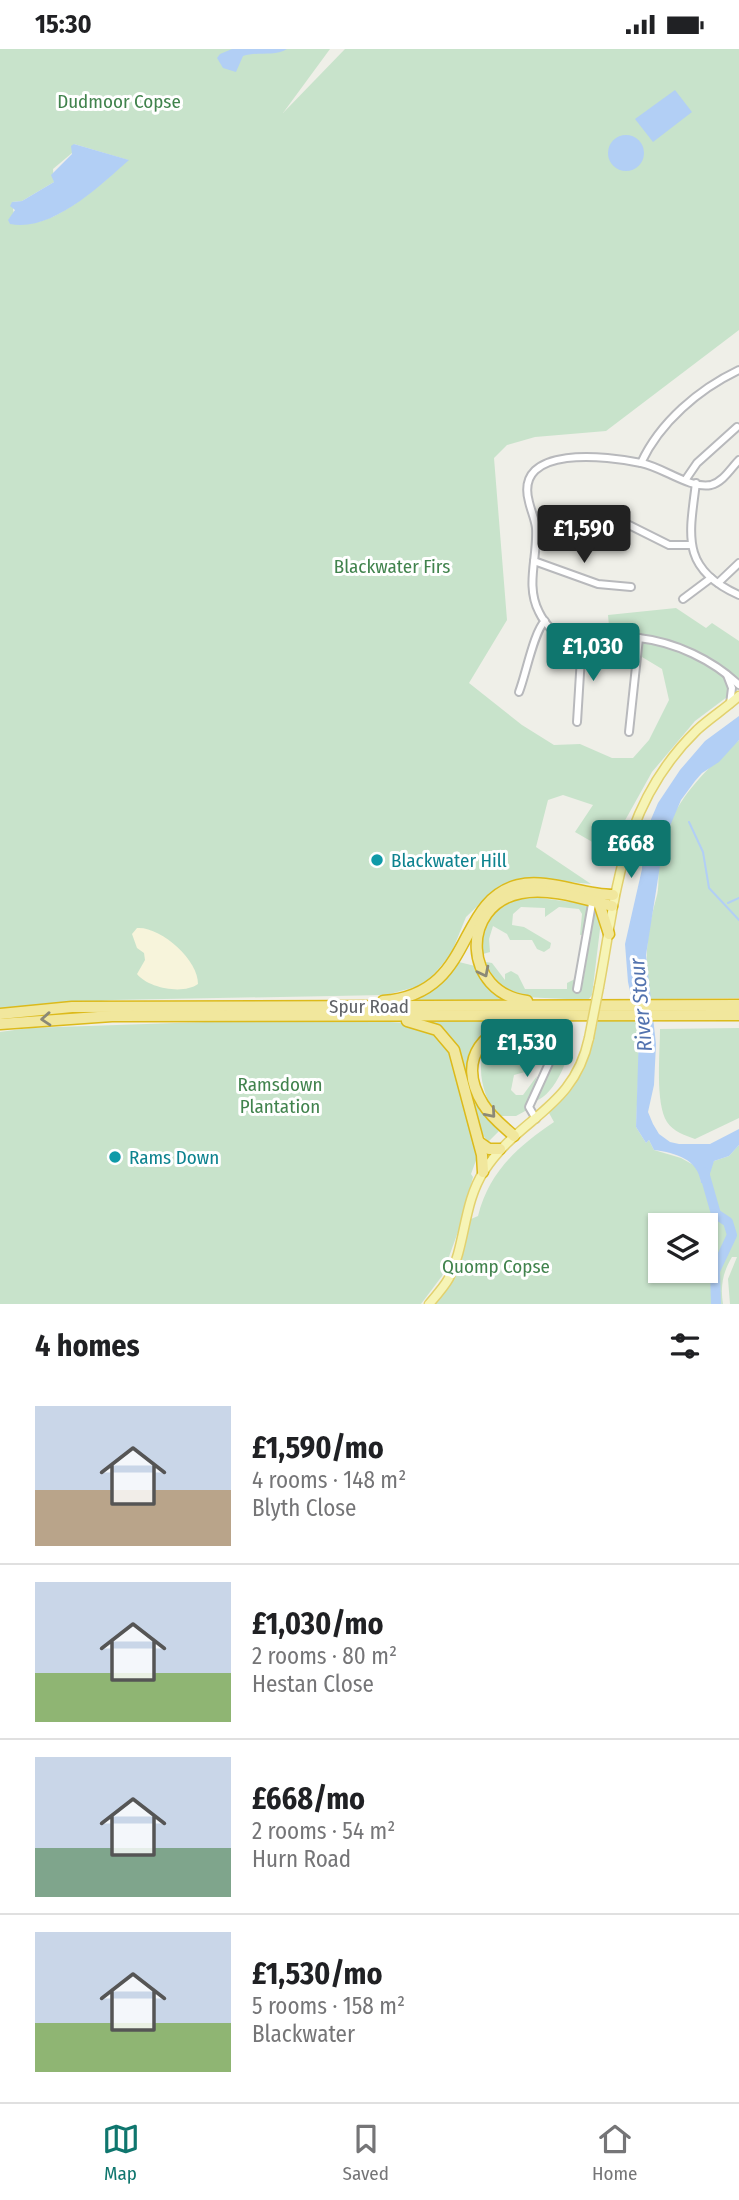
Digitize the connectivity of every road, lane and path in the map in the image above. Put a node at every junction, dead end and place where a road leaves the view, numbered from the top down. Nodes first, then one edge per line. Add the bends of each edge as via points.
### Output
1 (739, 370) edge
2 (737, 427) edge
3 (641, 463) junction
4 (738, 464) edge
5 (686, 479) junction
6 (696, 483) junction
7 (589, 520) dead end
8 (690, 545) junction
9 (534, 561) junction
10 (739, 563) edge
11 (714, 581) junction
12 (631, 587) dead end
13 (739, 595) edge
14 (682, 599) dead end
15 (545, 621) junction
16 (639, 638) junction
17 (582, 641) junction
18 (726, 672) junction
19 (739, 677) edge
20 (739, 685) edge
21 (519, 692) dead end
22 (739, 696) edge
23 (730, 704) junction
24 (577, 722) dead end
25 (629, 732) dead end
26 (595, 899) junction
27 (612, 900) junction
28 (609, 934) junction
29 (577, 989) dead end
30 (739, 1005) edge
31 (351, 1006) junction
32 (665, 1010) junction
33 (565, 1011) junction
34 (0, 1014) edge
35 (739, 1015) edge
36 (358, 1016) junction
37 (0, 1024) edge
38 (561, 1037) dead end
39 (536, 1119) junction
40 (514, 1136) junction
41 (478, 1141) junction
42 (500, 1149) junction
43 (483, 1173) junction
44 (429, 1304) edge

1 - 3 street via 700,392 654,440
2 - 5 street via 696,463
3 - 5 street
3 - 9 street via 553,459 538,467 528,489 536,529
4 - 6 street via 715,484
5 - 6 street
6 - 8 street
7 - 8 street via 622,522 669,545
8 - 11 street via 697,562
9 - 12 street via 598,585
9 - 15 street via 532,590
10 - 11 street
11 - 13 street
11 - 14 street
15 - 17 street via 567,638
15 - 21 street via 535,632 534,651
16 - 17 street
16 - 18 street via 710,661
16 - 25 street
17 - 24 street
18 - 19 street
18 - 20 street
18 - 23 street via 732,688
22 - 23 main road
23 - 27 main road via 697,731 655,786 631,829
26 - 27 highway
26 - 28 highway
26 - 29 street
26 - 31 highway via 539,884 507,889 481,909 457,957 433,983 406,997
26 -> 33 highway via 535,892 513,895 491,909 478,935 478,962 492,986 515,999
27 - 28 main road
28 - 39 main road, bridge via 589,1038 571,1084
30 - 32 highway, Spur Road
31 - 33 highway, Spur Road
31 - 34 highway, Spur Road via 72,1007
32 - 33 highway, Spur Road
32 - 35 highway, Spur Road
33 - 36 highway, Spur Road
33 -> 40 highway via 502,1025 478,1050 473,1075 480,1098
36 -> 37 highway, Spur Road via 92,1016
36 - 41 highway via 416,1022 442,1034 457,1058
38 - 39 street via 529,1107
39 - 40 main road
40 - 42 main road
41 - 42 highway via 489,1149
41 - 43 highway
42 - 43 main road
43 - 44 main road via 470,1201 449,1278

